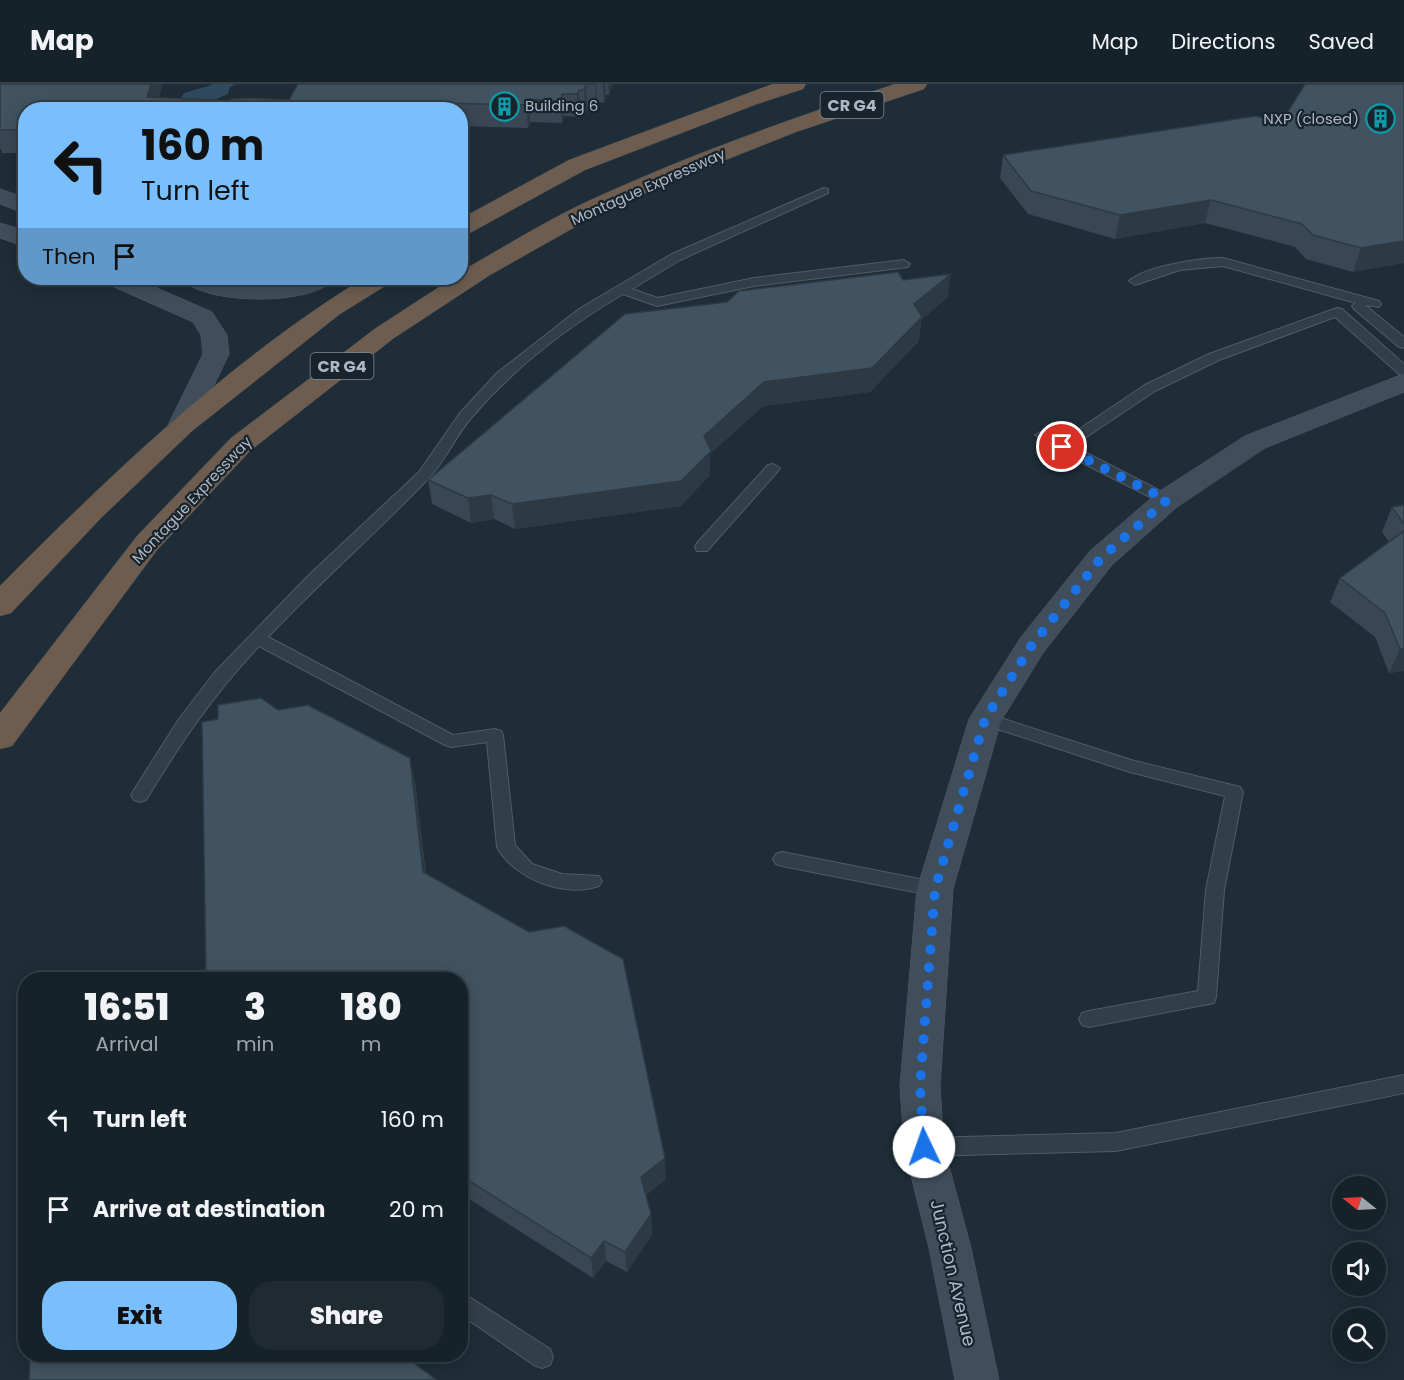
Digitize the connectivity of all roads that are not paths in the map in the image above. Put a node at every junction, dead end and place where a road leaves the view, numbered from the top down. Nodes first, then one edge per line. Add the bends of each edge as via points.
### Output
1 (795, 84) edge
2 (916, 84) edge
3 (824, 190) dead end
4 (0, 196) edge
5 (18, 204) edge
6 (468, 225) edge
7 (0, 230) edge
8 (18, 237) edge
9 (904, 264) dead end
10 (468, 279) edge
11 (1135, 281) dead end
12 (130, 285) edge
13 (212, 285) edge
14 (310, 285) edge
15 (370, 285) edge
16 (458, 285) edge
17 (621, 289) junction
18 (1375, 304) dead end
19 (1358, 306) dead end
20 (1404, 344) edge
21 (1404, 371) edge
22 (1404, 382) edge
23 (182, 425) junction
24 (1042, 435) dead end
25 (1062, 447) junction
26 (773, 468) dead end
27 (1167, 500) junction
28 (702, 547) dead end
29 (0, 605) edge
30 (256, 637) junction
31 (985, 719) junction
32 (0, 737) edge
33 (140, 795) dead end
34 (782, 859) dead end
35 (593, 881) dead end
36 (935, 889) junction
37 (1089, 1018) dead end
38 (1404, 1084) edge
39 (924, 1147) junction
40 (468, 1306) edge
41 (542, 1357) dead end
42 (976, 1380) edge

1 - 6 highway, CR G4 via 577,165
2 - 10 highway, Montague Expressway / CR G4 via 788,127 667,175 590,209
3 - 17 lane via 676,257
4 - 5 main road
7 - 8 main road
9 - 17 lane via 754,282 657,302
11 - 18 lane via 1176,266 1223,262
12 - 23 main road via 203,317 214,335 216,354
13 - 14 main road via 275,294
15 - 23 highway, CR G4 via 332,309
16 - 32 highway, Montague Expressway / CR G4 via 385,333 241,444 147,543
17 - 30 lane via 584,312 502,376 465,416 424,475
19 - 20 lane
21 - 25 lane via 1337,312 1214,357 1150,388
22 - 27 main road, Junction Avenue via 1255,442
23 - 29 highway, CR G4
24 - 25 lane
25 - 27 lane
26 - 28 lane
27 - 31 main road, Junction Avenue via 1101,558 1032,645
30 - 33 lane via 185,723
30 - 35 lane via 451,741 495,735 506,847 526,869 562,881
31 - 36 main road, Junction Avenue
31 - 37 lane via 1130,766 1234,792 1215,890 1208,997
34 - 36 lane
36 - 39 main road, Junction Avenue via 920,1086
38 - 39 lane via 1116,1142
39 - 42 main road, Junction Avenue via 950,1248
40 - 41 lane

